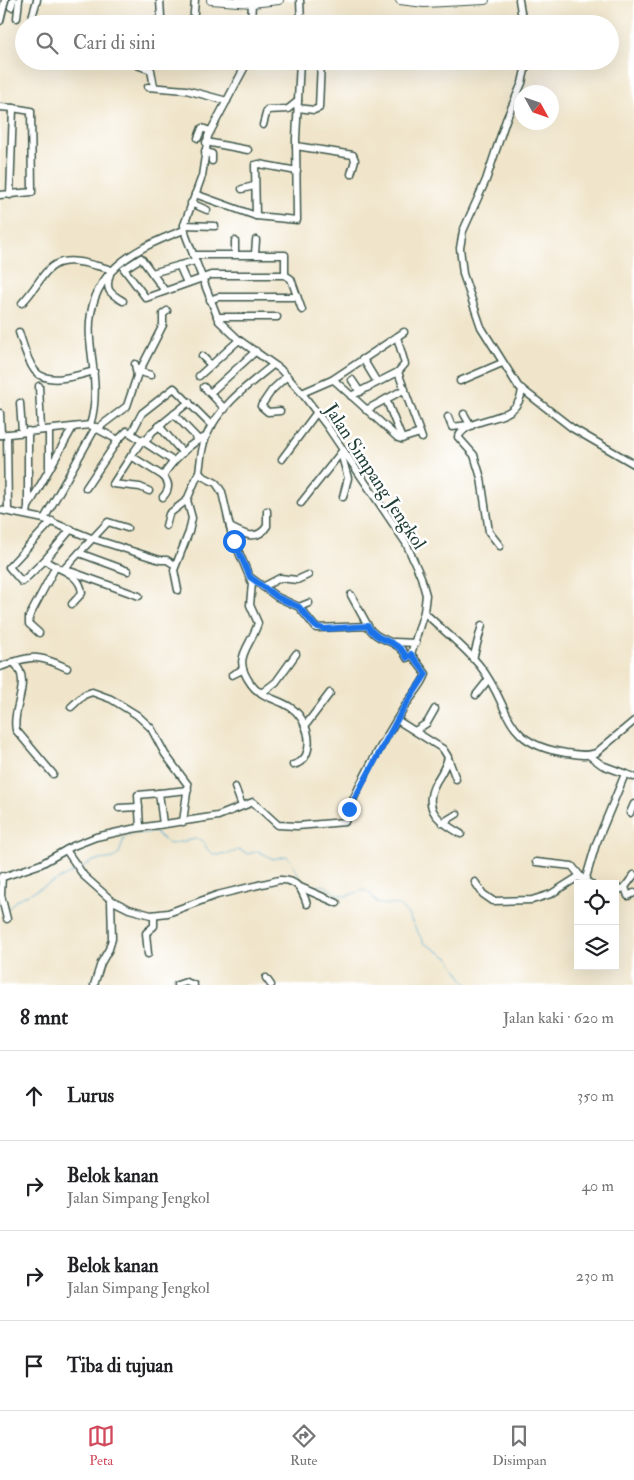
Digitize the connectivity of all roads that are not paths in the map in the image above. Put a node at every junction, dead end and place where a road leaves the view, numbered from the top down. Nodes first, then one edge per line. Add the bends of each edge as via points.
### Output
1 (5, 0) edge
2 (19, 0) edge
3 (38, 0) edge
4 (160, 0) edge
5 (195, 0) edge
6 (214, 0) edge
7 (279, 0) edge
8 (300, 0) edge
9 (400, 0) edge
10 (485, 0) edge
11 (519, 0) edge
12 (234, 1) edge
13 (252, 3) junction
14 (17, 15) edge
15 (33, 15) edge
16 (161, 15) edge
17 (194, 15) edge
18 (251, 15) edge
19 (301, 15) edge
20 (522, 15) edge
21 (0, 21) edge
22 (151, 70) edge
23 (243, 70) edge
24 (300, 70) edge
25 (321, 70) edge
26 (525, 70) edge
27 (226, 101) junction
28 (298, 104) junction
29 (0, 107) edge
30 (13, 108) junction
31 (288, 109) junction
32 (297, 115) junction
33 (263, 125) dead end
34 (210, 131) junction
35 (198, 138) dead end
36 (206, 142) junction
37 (296, 146) junction
38 (248, 150) dead end
39 (205, 151) junction
40 (212, 161) dead end
41 (297, 171) junction
42 (351, 174) dead end
43 (254, 186) junction
44 (242, 189) dead end
45 (195, 194) junction
46 (0, 195) edge
47 (10, 195) junction
48 (192, 203) junction
49 (207, 210) dead end
50 (256, 216) junction
51 (215, 226) dead end
52 (184, 227) junction
53 (256, 240) dead end
54 (236, 242) dead end
55 (235, 254) junction
56 (255, 254) junction
57 (194, 258) junction
58 (179, 265) junction
59 (112, 270) junction
60 (152, 273) junction
61 (285, 275) junction
62 (202, 278) junction
63 (187, 283) junction
64 (165, 291) junction
65 (297, 296) junction
66 (210, 300) junction
67 (123, 301) dead end
68 (22, 303) dead end
69 (302, 310) dead end
70 (167, 311) dead end
71 (217, 317) junction
72 (276, 317) dead end
73 (19, 332) dead end
74 (404, 332) dead end
75 (397, 337) junction
76 (239, 340) junction
77 (256, 351) junction
78 (202, 356) dead end
79 (363, 359) junction
80 (502, 363) junction
81 (135, 364) dead end
82 (211, 365) junction
83 (273, 365) junction
84 (94, 371) junction
85 (398, 372) junction
86 (138, 374) junction
87 (151, 376) dead end
88 (198, 376) dead end
89 (287, 376) junction
90 (332, 380) junction
91 (352, 380) dead end
92 (460, 381) dead end
93 (377, 382) junction
94 (39, 386) dead end
95 (204, 387) dead end
96 (405, 389) junction
97 (522, 389) junction
98 (360, 392) junction
99 (210, 393) junction
100 (302, 393) junction
101 (351, 396) junction
102 (386, 399) junction
103 (189, 402) junction
104 (20, 403) dead end
105 (225, 409) junction
106 (366, 410) junction
107 (280, 411) dead end
108 (317, 412) junction
109 (0, 413) edge
110 (174, 414) junction
111 (464, 414) dead end
112 (448, 417) dead end
113 (471, 425) junction
114 (159, 426) junction
115 (212, 426) junction
116 (73, 427) junction
117 (95, 427) junction
118 (45, 430) junction
119 (25, 431) junction
120 (132, 432) junction
121 (3, 435) edge
122 (206, 437) junction
123 (402, 439) junction
124 (118, 440) junction
125 (144, 440) junction
126 (199, 440) junction
127 (342, 452) junction
128 (184, 453) junction
129 (131, 456) junction
130 (282, 459) dead end
131 (174, 461) junction
132 (634, 464) edge
133 (48, 470) junction
134 (199, 472) junction
135 (163, 476) junction
136 (86, 488) dead end
137 (149, 491) dead end
138 (163, 496) dead end
139 (343, 497) dead end
140 (187, 500) junction
141 (301, 503) dead end
142 (28, 507) junction
143 (0, 510) edge
144 (8, 511) junction
145 (267, 511) dead end
146 (27, 514) junction
147 (44, 518) junction
148 (52, 521) junction
149 (166, 526) dead end
150 (230, 527) junction
151 (127, 528) dead end
152 (71, 529) junction
153 (91, 538) junction
154 (500, 546) dead end
155 (79, 553) junction
156 (45, 560) junction
157 (175, 564) junction
158 (56, 566) junction
159 (64, 569) junction
160 (128, 571) dead end
161 (308, 575) dead end
162 (250, 577) junction
163 (263, 587) junction
164 (178, 590) dead end
165 (351, 595) dead end
166 (139, 596) dead end
167 (309, 603) dead end
168 (72, 604) dead end
169 (299, 607) junction
170 (424, 612) junction
171 (482, 625) dead end
172 (368, 626) junction
173 (39, 633) dead end
174 (393, 642) junction
175 (416, 643) junction
176 (296, 654) dead end
177 (411, 654) junction
178 (473, 658) junction
179 (13, 662) junction
180 (0, 668) edge
181 (67, 668) dead end
182 (242, 670) junction
183 (232, 675) dead end
184 (488, 680) junction
185 (261, 693) junction
186 (330, 693) dead end
187 (476, 695) dead end
188 (71, 707) dead end
189 (435, 709) dead end
190 (397, 720) junction
191 (634, 721) edge
192 (305, 726) junction
193 (415, 731) junction
194 (590, 756) junction
195 (448, 757) junction
196 (292, 765) dead end
197 (53, 774) dead end
198 (625, 774) junction
199 (634, 776) edge
200 (456, 779) dead end
201 (235, 787) dead end
202 (188, 790) junction
203 (160, 793) junction
204 (634, 804) edge
205 (242, 806) junction
206 (139, 807) junction
207 (119, 808) dead end
208 (630, 813) dead end
209 (457, 814) dead end
210 (183, 822) junction
211 (442, 823) junction
212 (163, 824) junction
213 (140, 827) junction
214 (461, 834) dead end
215 (66, 850) junction
216 (536, 862) dead end
217 (634, 875) edge
218 (0, 876) edge
219 (584, 880) edge
220 (585, 880) edge
221 (586, 880) edge
222 (475, 882) dead end
223 (300, 887) junction
224 (625, 888) junction
225 (619, 890) edge
226 (634, 893) edge
227 (111, 900) junction
228 (337, 903) dead end
229 (307, 904) dead end
230 (154, 915) junction
231 (7, 919) dead end
232 (148, 954) dead end
233 (266, 978) dead end
234 (94, 985) edge
235 (177, 985) edge
236 (194, 985) edge
237 (271, 985) edge

1 - 21 street
2 - 14 street
3 - 15 street
4 - 16 street
5 - 17 street
6 - 12 main road
7 - 13 main road
8 - 19 street
9 - 10 main road via 424,3
11 - 20 street
12 - 13 main road
13 - 18 street
22 - 27 street via 151,87 186,90
23 - 27 street
24 - 28 street
25 - 28 street via 319,108 314,110
26 - 80 street via 486,180 463,231 460,248 463,274 474,310
27 - 34 street
28 - 31 street
28 - 32 street
29 - 30 street
30 - 47 street
30 - 47 street via 31,111 32,192
31 - 32 street
31 - 33 street via 267,110
32 - 37 street
34 - 35 street via 202,128
34 - 36 street
36 - 38 street
36 - 39 street
37 - 41 street
37 - 42 street via 354,156
39 - 40 street via 212,154
39 - 45 street via 202,176
41 - 43 street via 257,164 254,167
41 - 50 street via 297,220
43 - 44 street
43 - 50 street
45 - 48 street
45 - 50 street
46 - 47 street
48 - 49 street
48 - 52 street
51 - 52 street
52 - 57 street, Jalan Simpang Jengkol
52 - 59 street via 138,249
53 - 56 street
54 - 55 street
55 - 56 street
55 - 57 street
56 - 61 street via 284,255
57 - 58 street
57 - 62 street, Jalan Simpang Jengkol
58 - 60 street
58 - 63 street
59 - 67 street via 107,286 109,292
59 - 68 street via 75,260 63,261 48,269
59 - 84 street via 100,285 90,312 88,328
60 - 64 street
60 - 64 street via 141,258 124,269 146,298
61 - 62 street via 211,275
61 - 65 street via 291,279
62 - 63 street
62 - 66 street, Jalan Simpang Jengkol
63 - 64 street
65 - 66 street via 218,296
65 - 69 street
66 - 71 street, Jalan Simpang Jengkol
70 - 86 street
71 - 72 street
71 - 76 street, Jalan Simpang Jengkol
73 - 84 street via 33,369 40,375 63,380
74 - 75 street
75 - 79 street
75 - 85 street via 406,364
76 - 77 street, Jalan Simpang Jengkol
76 - 82 street
77 - 83 street, Jalan Simpang Jengkol
77 - 99 street
78 - 82 street
79 - 90 street
79 - 93 street
80 - 92 street
80 - 97 street
81 - 86 street
82 - 88 street
83 - 89 street, Jalan Simpang Jengkol
83 - 105 street
84 - 117 street
85 - 93 street
85 - 96 street
86 - 87 street
86 - 117 street via 127,406 115,417
89 - 100 street, Jalan Simpang Jengkol
89 - 107 street via 261,406 268,412
90 - 100 street
90 - 101 street
91 - 98 street
93 - 98 street
94 - 118 street
95 - 99 street
96 - 102 street
96 - 123 street via 421,436
97 - 113 street via 519,403 512,410
97 - 132 street via 572,428
98 - 101 street
99 - 105 street
100 - 108 street, Jalan Simpang Jengkol
101 - 106 street
102 - 106 street
102 - 123 street
103 - 110 street
103 - 115 street
103 - 120 street via 179,391 170,389 138,418
104 - 119 street
105 - 115 street
106 - 123 street
108 - 127 street, Jalan Simpang Jengkol
108 - 130 street
109 - 121 street
110 - 114 street
110 - 126 street
111 - 113 street
112 - 113 street via 452,427
113 - 154 street via 458,438 474,455 490,532
114 - 125 street
114 - 128 street
115 - 122 street
116 - 117 street
116 - 118 street
116 - 133 street
117 - 124 street
117 - 147 street
118 - 119 street
118 - 133 street
119 - 121 street
119 - 142 street
120 - 124 street via 125,432
120 - 125 street
121 - 144 street
122 - 126 street
122 - 134 street
124 - 136 street
125 - 129 street
125 - 131 street
126 - 128 street
127 - 139 street via 348,478
127 - 141 street
127 - 170 street, Jalan Simpang Jengkol via 406,543 425,589
128 - 131 street
129 - 135 street
129 - 137 street via 113,484
131 - 135 street
133 - 142 street
134 - 140 street
134 - 150 street via 220,488
135 - 138 street via 169,483
140 - 149 street via 168,514
140 - 157 street via 191,522 181,556
142 - 146 street
143 - 144 street
144 - 146 street
145 - 150 street via 267,526 258,535 248,536
146 - 147 street
147 - 148 street
148 - 152 street
148 - 156 street via 9,568 22,582
150 - 162 street
151 - 153 street via 108,522
152 - 153 street
152 - 156 street
153 - 155 street
153 - 157 street
155 - 159 street
155 - 160 street
156 - 158 street
157 - 164 street via 174,578
158 - 159 street
158 - 173 street via 30,614 29,624
159 - 166 street
159 - 168 street via 82,591
161 - 163 street via 297,580 280,578
162 - 163 street
162 - 182 street via 253,589 250,605 258,623 243,656
163 - 169 street
165 - 172 street
167 - 169 street
169 - 172 street via 310,623 320,628
170 - 175 street, Jalan Simpang Jengkol
170 - 178 street
171 - 178 street
172 - 174 street via 375,636
174 - 175 street
174 - 177 street via 407,658
175 - 177 street, Jalan Simpang Jengkol
176 - 185 street via 271,688
177 - 190 street via 426,674
178 - 184 street
179 - 180 street
179 - 181 street via 30,657
179 - 197 street via 20,668 22,678 16,730
182 - 183 street
182 - 185 street
184 - 187 street
184 - 194 street via 509,722 526,740 547,750
185 - 192 street via 293,708
186 - 192 street
188 - 202 street via 92,692 111,699 142,718 186,780
189 - 193 street via 427,723
190 - 193 street
190 - 205 street via 350,806 346,822 278,825 257,804 253,802
191 - 194 street
192 - 196 street via 308,750 303,761
193 - 195 street via 444,749
194 - 198 street via 598,764
195 - 200 street
195 - 211 street via 431,798 434,814
198 - 199 street
198 - 221 street via 596,844
201 - 205 street
202 - 203 street
202 - 210 street
203 - 206 street via 138,795
203 - 212 street
204 - 208 street
205 - 210 street via 218,816
206 - 207 street
206 - 213 street
209 - 211 street
210 - 212 street
211 - 214 street
212 - 213 street
213 - 215 street via 96,837
215 - 218 street via 41,864
215 - 227 street via 84,876
216 - 220 street via 570,865
217 - 224 street
218 - 231 street
219 - 222 street via 578,877 545,897 523,901 493,901
223 - 228 street
223 - 229 street
223 - 230 street via 288,880 275,880
224 - 225 street
224 - 226 street via 628,896
227 - 230 street via 135,912
227 - 234 street via 112,939
230 - 232 street via 154,926 146,931
233 - 237 street
235 - 236 street via 186,982

